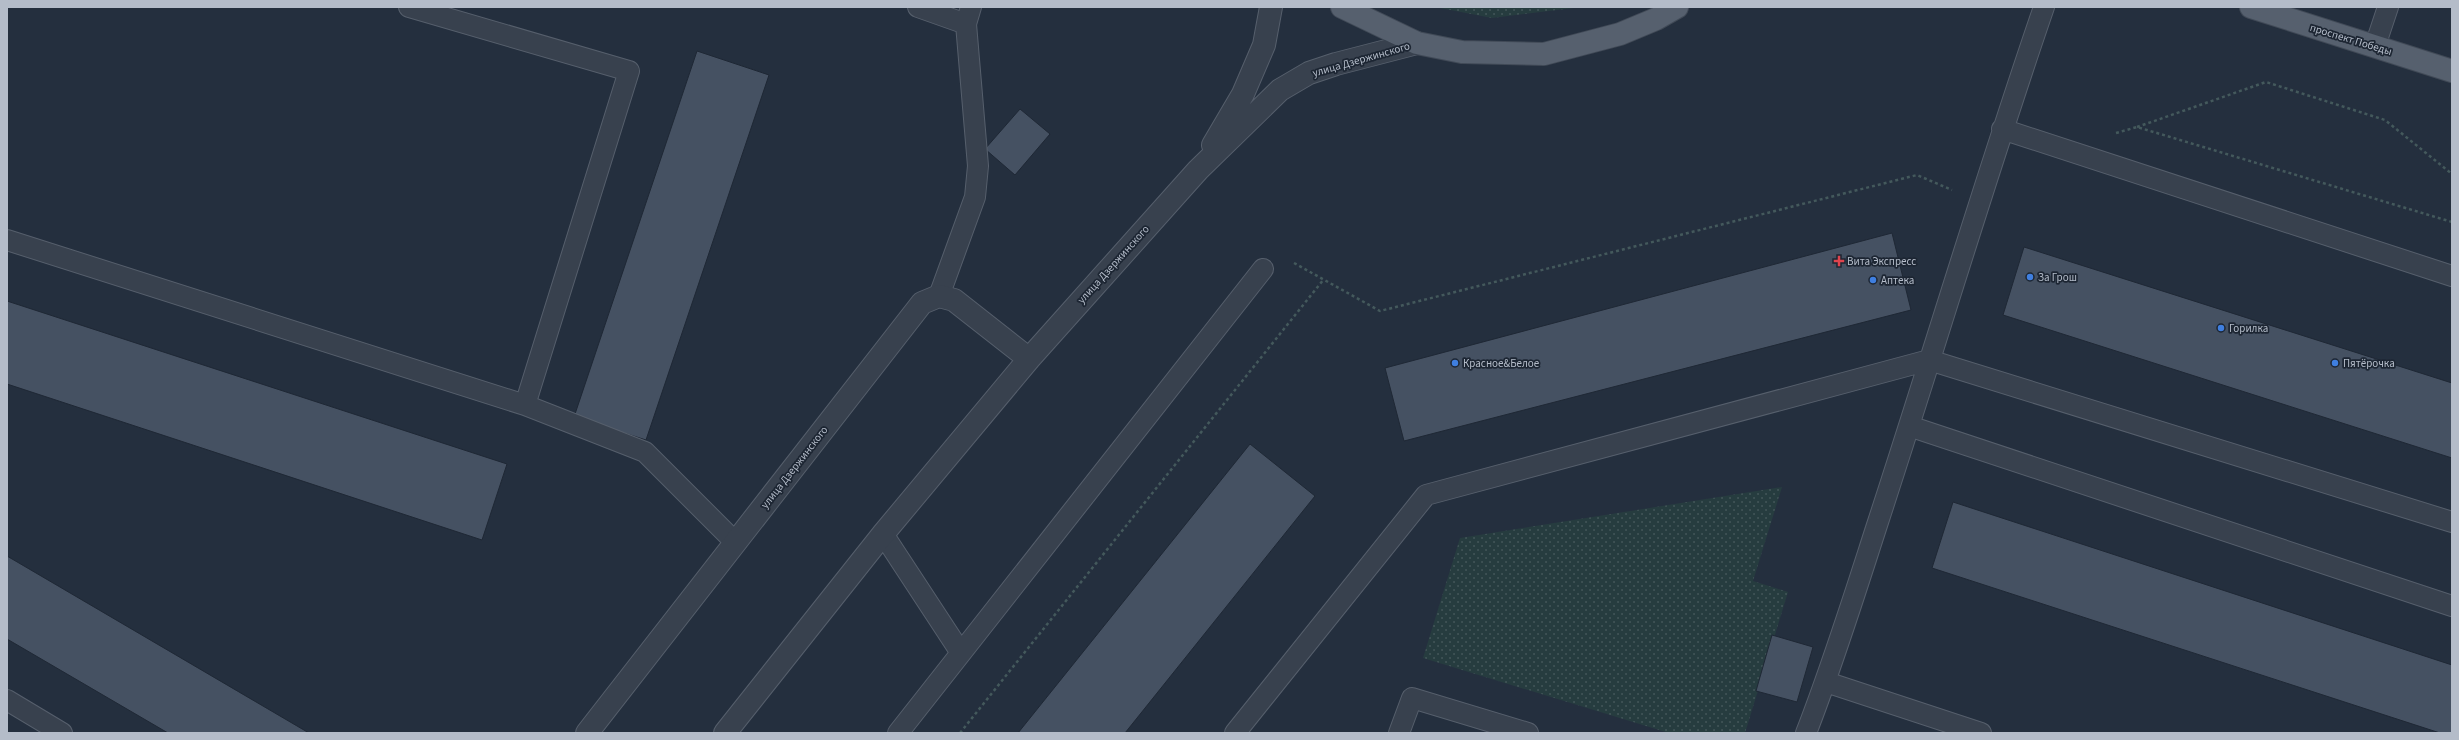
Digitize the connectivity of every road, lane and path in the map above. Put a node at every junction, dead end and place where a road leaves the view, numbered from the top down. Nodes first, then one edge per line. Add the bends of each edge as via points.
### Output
1 (409, 7) edge
2 (918, 7) edge
3 (1271, 7) edge
4 (1342, 7) edge
5 (1677, 7) edge
6 (2044, 7) edge
7 (2251, 7) edge
8 (2388, 7) edge
9 (968, 15) edge
10 (1417, 43) junction
11 (2376, 46) junction
12 (2452, 71) edge
13 (2137, 127) junction
14 (2002, 129) junction
15 (2109, 135) dead end
16 (1198, 170) junction
17 (2452, 174) edge
18 (1978, 202) junction
19 (2452, 222) edge
20 (7, 240) edge
21 (1289, 260) dead end
22 (1263, 268) dead end
23 (2452, 276) edge
24 (1324, 279) junction
25 (939, 296) junction
26 (1029, 359) junction
27 (1929, 360) junction
28 (525, 405) junction
29 (1909, 426) junction
30 (2452, 522) edge
31 (883, 534) junction
32 (735, 542) junction
33 (2452, 606) edge
34 (961, 653) junction
35 (1826, 682) junction
36 (7, 700) edge
37 (62, 733) edge
38 (587, 733) edge
39 (725, 733) edge
40 (898, 733) edge
41 (960, 733) edge
42 (1235, 733) edge
43 (1399, 733) edge
44 (1528, 733) edge
45 (1806, 733) edge
46 (1981, 733) edge

1 - 28 lane via 629,71
2 - 9 lane
3 - 16 street, улица Дзержинского via 1264,45 1243,94
4 - 10 main road
5 - 10 main road via 1620,34 1544,54 1462,52
6 - 14 lane
7 - 11 main road, проспект Победы
8 - 11 lane
9 - 25 lane via 978,166 975,197
10 - 16 street, улица Дзержинского via 1309,73 1280,90
11 - 12 main road, проспект Победы
13 - 15 path
13 - 17 path via 2266,82 2384,120
13 - 19 path
14 - 18 lane
14 - 23 lane
16 - 26 street, улица Дзержинского
18 - 24 path via 1917,175 1380,311
18 - 27 lane
20 - 28 lane
21 - 24 path
22 - 34 lane
24 - 41 path
25 - 26 street via 954,300
25 - 32 street, улица Дзержинского via 922,303
26 - 31 street, улица Дзержинского
27 - 29 lane
27 - 30 lane
27 - 42 lane via 1426,495
28 - 32 lane via 645,452
29 - 33 lane
29 - 35 lane
31 - 34 lane
31 - 39 street, улица Дзержинского
32 - 38 street, улица Дзержинского
34 - 40 lane
35 - 45 lane
35 - 46 lane
36 - 37 lane
43 - 44 lane via 1412,698

